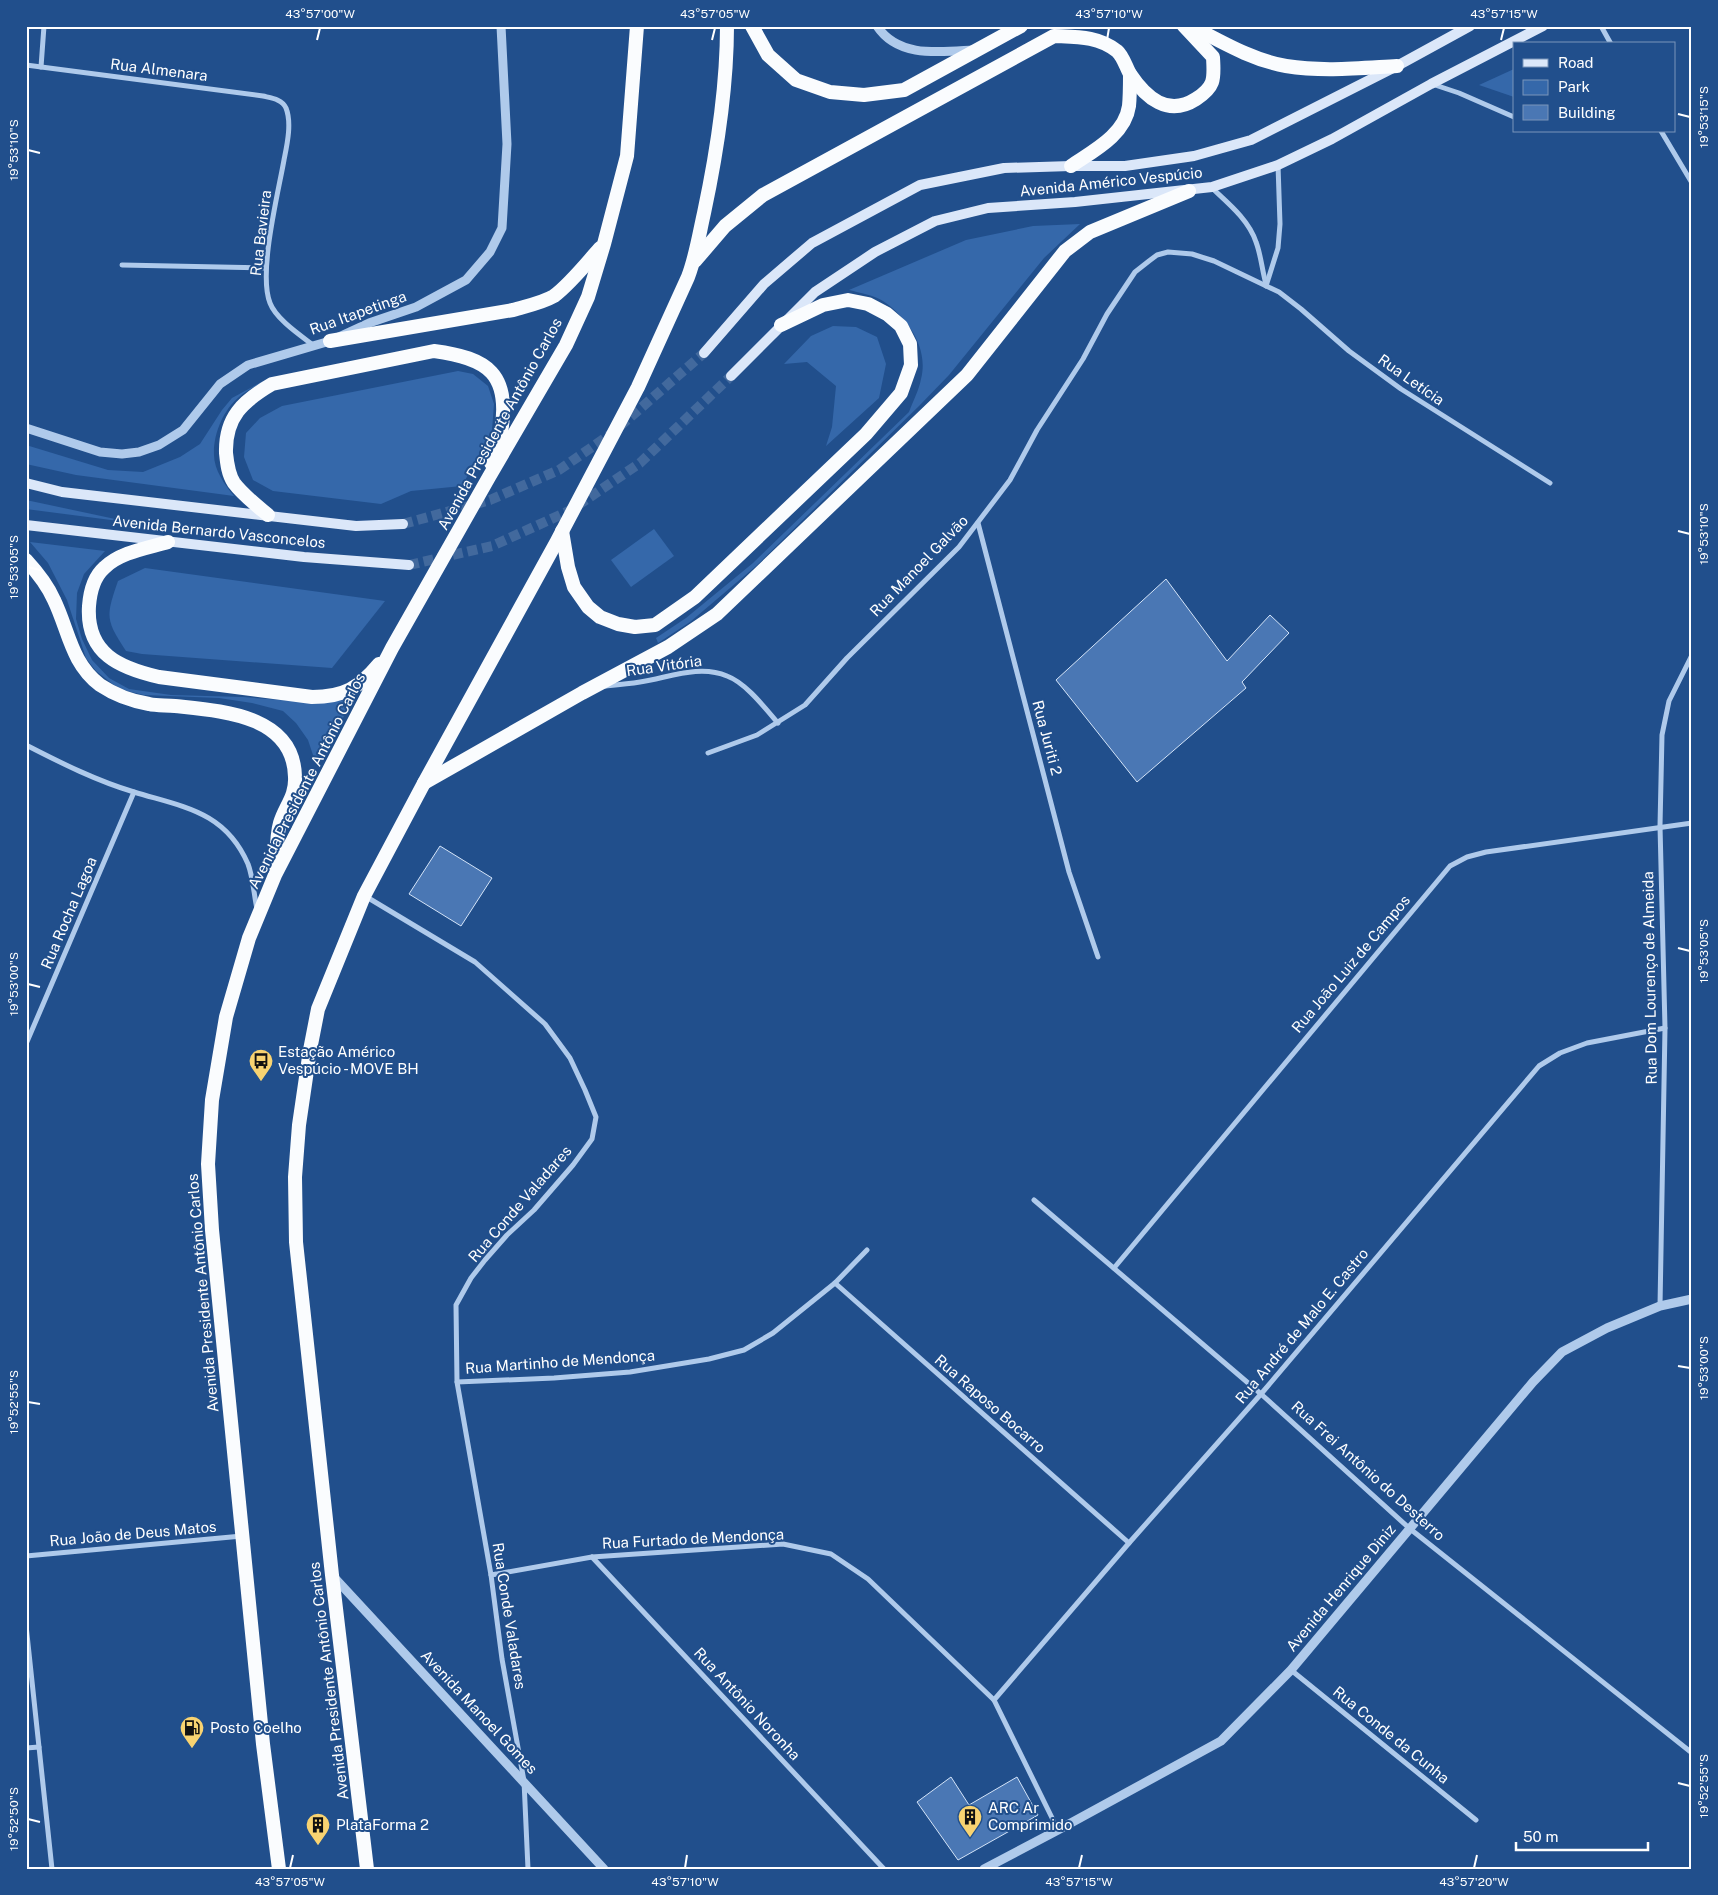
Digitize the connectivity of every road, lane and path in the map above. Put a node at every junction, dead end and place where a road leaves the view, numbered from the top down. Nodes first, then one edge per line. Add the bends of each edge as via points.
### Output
1 (44, 26) edge
2 (500, 26) edge
3 (637, 26) edge
4 (727, 26) edge
5 (752, 26) edge
6 (877, 26) edge
7 (1021, 26) edge
8 (1184, 26) edge
9 (1191, 26) edge
10 (1468, 26) edge
11 (1543, 26) edge
12 (1601, 26) edge
13 (1609, 42) edge
14 (978, 50) junction
15 (26, 65) edge
16 (1397, 66) junction
17 (40, 67) junction
18 (1130, 74) junction
19 (1431, 84) junction
20 (286, 106) joint
21 (1513, 117) edge
22 (1662, 132) edge
23 (1278, 165) junction
24 (1071, 166) junction
25 (1692, 183) edge
26 (1212, 187) junction
27 (1189, 191) junction
28 (604, 244) junction
29 (1168, 252) joint
30 (693, 264) junction
31 (122, 265) dead end
32 (266, 268) junction
33 (1266, 286) junction
34 (781, 325) junction
35 (330, 341) junction
36 (313, 345) junction
37 (704, 353) tunnel mouth
38 (732, 376) tunnel mouth
39 (26, 428) edge
40 (489, 477) junction
41 (26, 483) edge
42 (1550, 483) dead end
43 (268, 515) junction
44 (978, 522) junction
45 (403, 524) tunnel mouth
46 (26, 525) edge
47 (562, 531) junction
48 (168, 542) junction
49 (26, 560) edge
50 (409, 564) tunnel mouth
51 (392, 648) junction
52 (1692, 655) edge
53 (594, 688) junction
54 (778, 723) junction
55 (26, 745) edge
56 (708, 753) dead end
57 (424, 783) junction
58 (134, 792) junction
59 (1692, 823) edge
60 (1660, 826) junction
61 (275, 875) junction
62 (364, 896) junction
63 (259, 917) junction
64 (1098, 958) dead end
65 (1665, 1028) junction
66 (26, 1044) edge
67 (1034, 1200) dead end
68 (867, 1250) dead end
69 (1114, 1268) junction
70 (835, 1283) junction
71 (1692, 1299) edge
72 (1660, 1306) junction
73 (457, 1382) junction
74 (1261, 1394) junction
75 (1409, 1528) junction
76 (242, 1536) junction
77 (1129, 1543) junction
78 (26, 1556) edge
79 (592, 1557) junction
80 (332, 1575) junction
81 (491, 1575) junction
82 (26, 1625) edge
83 (1291, 1670) junction
84 (994, 1700) junction
85 (39, 1747) junction
86 (26, 1748) edge
87 (1692, 1753) edge
88 (524, 1781) junction
89 (1476, 1820) dead end
90 (1058, 1830) junction
91 (52, 1869) edge
92 (279, 1869) edge
93 (367, 1869) edge
94 (528, 1869) edge
95 (604, 1869) edge
96 (884, 1869) edge
97 (984, 1869) edge

1 - 17 street
2 - 35 street, Rua Itapetinga via 507,144 502,228 490,252 466,280 416,307
3 - 28 highway, Avenida Presidente Antônio Carlos via 627,156
4 - 30 highway, Avenida Presidente Antônio Carlos via 720,122
5 - 14 highway via 768,55 796,80 830,92 864,95 904,90
6 - 14 street via 882,34 900,46 918,52
7 - 14 highway
8 - 18 highway via 1213,56 1214,81 1207,92 1179,107 1166,106 1146,95
9 - 16 highway via 1245,54 1286,66 1329,69
10 - 16 main road, Avenida Américo Vespúcio
11 - 19 main road, Avenida Américo Vespúcio
12 - 13 street
15 - 17 street, Rua Almenara
16 - 24 main road, Avenida Américo Vespúcio via 1251,140 1194,156 1125,166
17 - 20 street, Rua Almenara via 263,96
18 - 24 highway via 1129,108 1119,128
18 - 30 highway via 1118,52 1095,38 1054,36 763,195 725,226
19 - 21 street
19 - 23 main road, Avenida Américo Vespúcio via 1332,140
20 - 32 street, Rua Bavieira via 288,143
22 - 25 street
23 - 26 main road, Avenida Américo Vespúcio
23 - 33 street via 1278,248
24 - 37 main road, Avenida Américo Vespúcio via 1004,168 920,185 812,243 764,284
26 - 27 main road, Avenida Américo Vespúcio
26 - 33 street via 1253,235
27 - 34 main road, Avenida Américo Vespúcio via 988,208 935,221 875,252 816,292
27 - 53 highway via 1090,232 1065,251 967,375 717,614 668,647
28 - 35 highway via 553,296 532,305
28 - 40 highway, Avenida Presidente Antônio Carlos via 588,297 566,345
29 - 33 street, Rua Letícia via 1192,254 1214,261
29 - 44 street, Rua Manoel Galvão via 1135,272 1037,430 1010,480
30 - 47 highway, Avenida Presidente Antônio Carlos via 638,387
31 - 32 street
32 - 36 street, Rua Bavieira via 272,309
33 - 42 street, Rua Letícia via 1301,308 1349,352 1401,389
34 - 38 main road, Avenida Américo Vespúcio
34 - 47 highway via 823,305 848,300 868,304 901,326 910,344 911,365 901,393 866,434 696,597 655,624 635,627 600,617 588,607 574,587
35 - 36 street, Rua Itapetinga
36 - 39 street, Rua Itapetinga via 248,365 220,384 183,430 159,445 139,452 100,452
40 - 43 highway via 501,433 502,404 497,380 475,360 434,351 272,384 252,396 235,414 227,431 227,466 233,482
40 - 51 highway, Avenida Presidente Antônio Carlos
41 - 43 main road, Avenida Bernardo Vasconcelos via 62,492
43 - 45 main road, Avenida Bernardo Vasconcelos via 356,526
44 - 54 street, Rua Manoel Galvão via 958,547 847,658 805,705
44 - 64 street, Rua Juriti 2 via 1069,872
46 - 48 main road, Avenida Bernardo Vasconcelos
47 - 57 highway, Avenida Presidente Antônio Carlos
48 - 50 main road, Avenida Bernardo Vasconcelos via 304,557
48 - 51 highway via 125,555 104,568 91,592 92,636 107,656 134,671 178,680 332,697 350,690 369,675
49 - 61 highway via 42,578 55,601 79,663 102,686 120,697 149,705 247,718 267,726 282,738 290,752 295,778 294,794 280,822
51 - 61 highway, Avenida Presidente Antônio Carlos
52 - 60 street, Rua Dom Lourenço de Almeida via 1669,701 1662,735
53 - 54 street, Rua Vitória via 691,672 714,672 739,683
53 - 57 highway
54 - 56 street, Rua Manoel Galvão
55 - 58 street via 90,776
57 - 62 highway, Avenida Presidente Antônio Carlos
58 - 63 street via 200,812 220,824 248,865
58 - 66 street, Rua Rocha Lagoa
59 - 60 street, Rua João Luiz de Campos
60 - 65 street, Rua Dom Lourenço de Almeida
60 - 69 street, Rua João Luiz de Campos via 1486,852 1450,866
61 - 63 highway, Avenida Presidente Antônio Carlos
62 - 73 street, Rua Conde Valadares via 475,962 545,1024 570,1058 596,1118 592,1138 573,1165 485,1260 456,1305
62 - 80 highway, Avenida Presidente Antônio Carlos via 318,1009 303,1097 295,1177 296,1242
63 - 76 highway, Avenida Presidente Antônio Carlos via 248,938 226,1017 212,1100 208,1164
65 - 72 street, Rua Dom Lourenço de Almeida
65 - 74 street, Rua André de Malo E. Castro via 1587,1043 1539,1066
67 - 69 street, Rua Frei Antônio do Desterro
68 - 70 street, Rua Martinho de Mendonça
69 - 74 street, Rua Frei Antônio do Desterro
70 - 73 street, Rua Martinho de Mendonça via 773,1333 744,1350 718,1357 630,1372
70 - 77 street, Rua Raposo Bocarro
71 - 72 street, Avenida Henrique Diniz
72 - 75 street, Avenida Henrique Diniz via 1607,1328 1562,1352
73 - 81 street, Rua Conde Valadares
74 - 75 street, Rua Frei Antônio do Desterro
74 - 77 street, Rua André de Malo E. Castro
75 - 83 street, Avenida Henrique Diniz
75 - 87 street, Rua Frei Antônio do Desterro
76 - 78 street, Rua João de Deus Matos
76 - 92 highway, Avenida Presidente Antônio Carlos
77 - 84 street, Rua André de Malo E. Castro
79 - 81 street, Rua Furtado de Mendonça
79 - 84 street, Rua Furtado de Mendonça via 784,1544 831,1554 868,1579
79 - 96 street, Rua Antônio Noronha
80 - 88 street, Avenida Manoel Gomes
80 - 93 highway, Avenida Presidente Antônio Carlos
81 - 88 street, Rua Conde Valadares
82 - 85 street
83 - 89 street, Rua Conde da Cunha
83 - 90 street, Avenida Henrique Diniz via 1221,1741
84 - 90 street, Rua Furtado de Mendonça
85 - 86 street
85 - 91 street
88 - 94 street, Rua Conde Valadares
88 - 95 street, Avenida Manoel Gomes
90 - 97 street, Avenida Henrique Diniz

